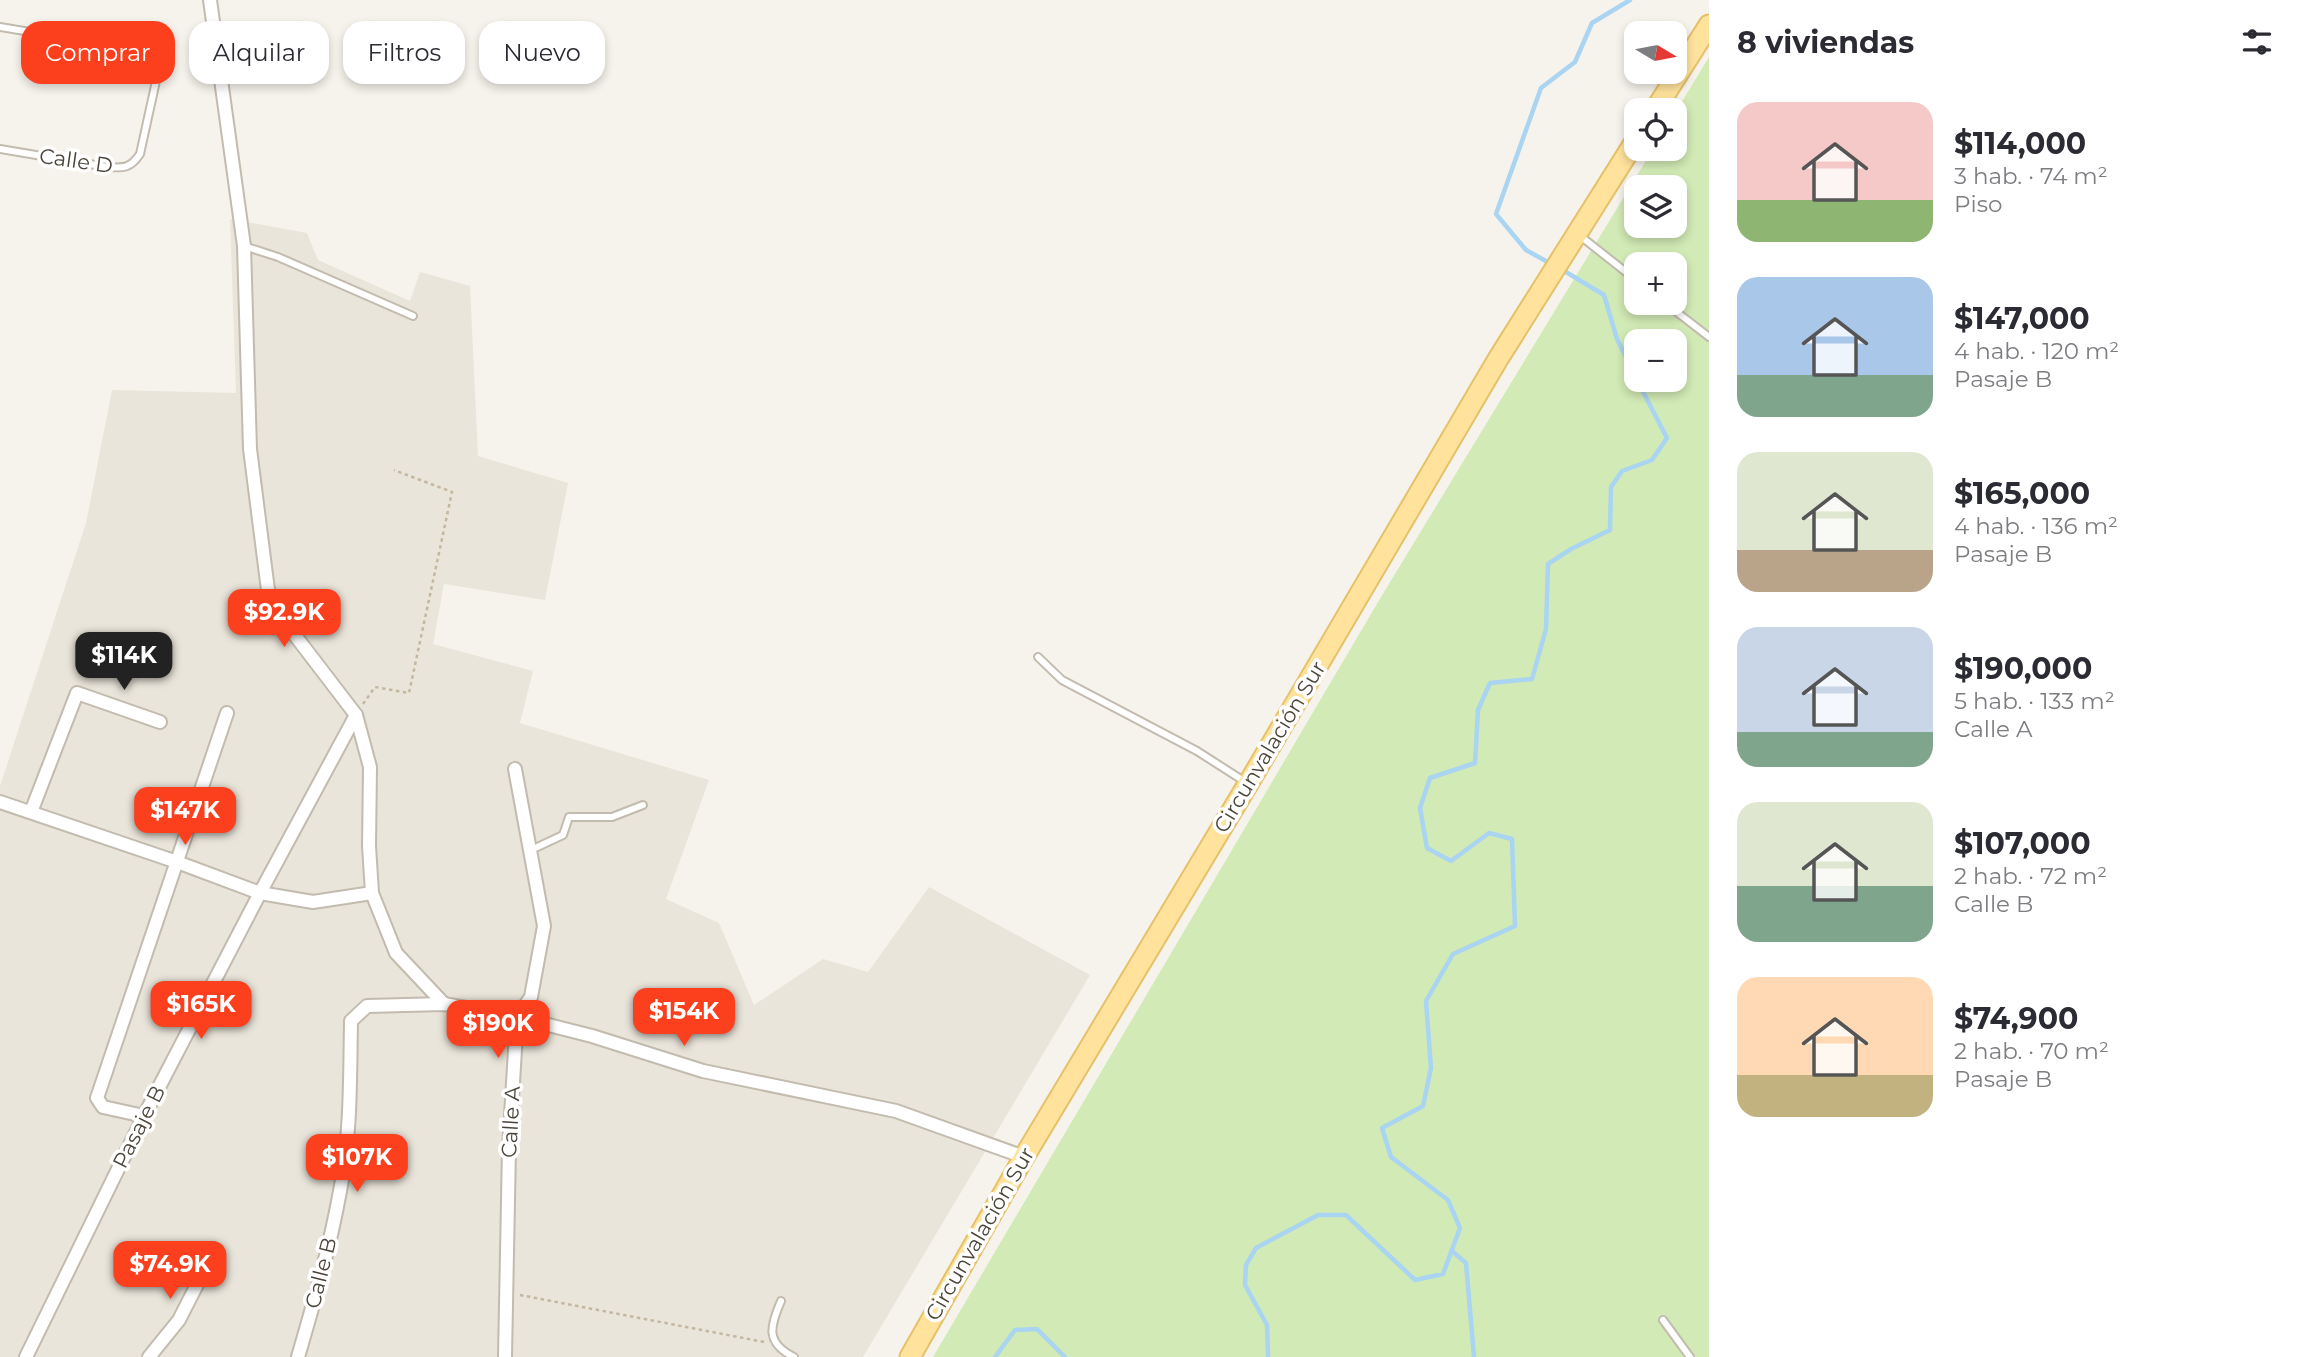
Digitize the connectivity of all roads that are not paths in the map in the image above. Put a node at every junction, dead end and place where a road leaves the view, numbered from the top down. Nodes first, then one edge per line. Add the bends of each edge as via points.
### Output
1 (210, 0) edge
2 (1709, 25) edge
3 (0, 26) edge
4 (1663, 98) edge
5 (0, 149) edge
6 (1624, 159) edge
7 (1577, 234) junction
8 (244, 246) junction
9 (1624, 271) edge
10 (1681, 315) edge
11 (413, 317) dead end
12 (1709, 337) edge
13 (1038, 657) dead end
14 (227, 713) dead end
15 (356, 715) junction
16 (160, 722) dead end
17 (514, 769) dead end
18 (1248, 784) junction
19 (0, 802) edge
20 (643, 805) dead end
21 (31, 812) junction
22 (531, 850) junction
23 (177, 862) junction
24 (260, 893) junction
25 (372, 893) junction
26 (444, 1004) junction
27 (517, 1017) junction
28 (144, 1116) junction
29 (1024, 1157) junction
30 (211, 1257) dead end
31 (781, 1300) dead end
32 (1663, 1320) dead end
33 (26, 1357) edge
34 (149, 1357) edge
35 (298, 1357) edge
36 (505, 1357) edge
37 (794, 1357) edge
38 (910, 1357) edge
39 (1690, 1357) edge

1 - 8 street
2 - 4 main road
3 - 5 lane, Calle D via 139,50 157,62 158,72 140,155 133,164 107,167
6 - 7 main road, Circunvalación Sur
7 - 9 lane
7 - 18 main road, Circunvalación Sur via 1498,359
8 - 11 lane
8 - 15 street via 250,449 268,590 294,634
10 - 12 lane
13 - 18 lane via 1062,680 1198,751
14 - 23 street
15 - 24 street, Pasaje B
15 - 25 street via 370,767
16 - 21 street via 77,692
17 - 22 street, Calle A
18 - 29 main road, Circunvalación Sur
19 - 21 street
20 - 22 lane via 612,817 569,817 563,835
21 - 23 street
22 - 27 street, Calle A via 544,926 531,997
23 - 24 street
23 - 28 street via 97,1098 103,1107
24 - 25 street via 313,902
24 - 28 street, Pasaje B
25 - 26 street via 396,954
26 - 27 street
26 - 35 street, Calle B via 367,1006 351,1020 341,1189
27 - 29 street via 592,1035 703,1071 896,1111
27 - 36 street, Calle A
28 - 33 street, Pasaje B
29 - 38 main road, Circunvalación Sur
30 - 34 street via 179,1321
31 - 37 lane via 772,1330 775,1344
32 - 39 lane

